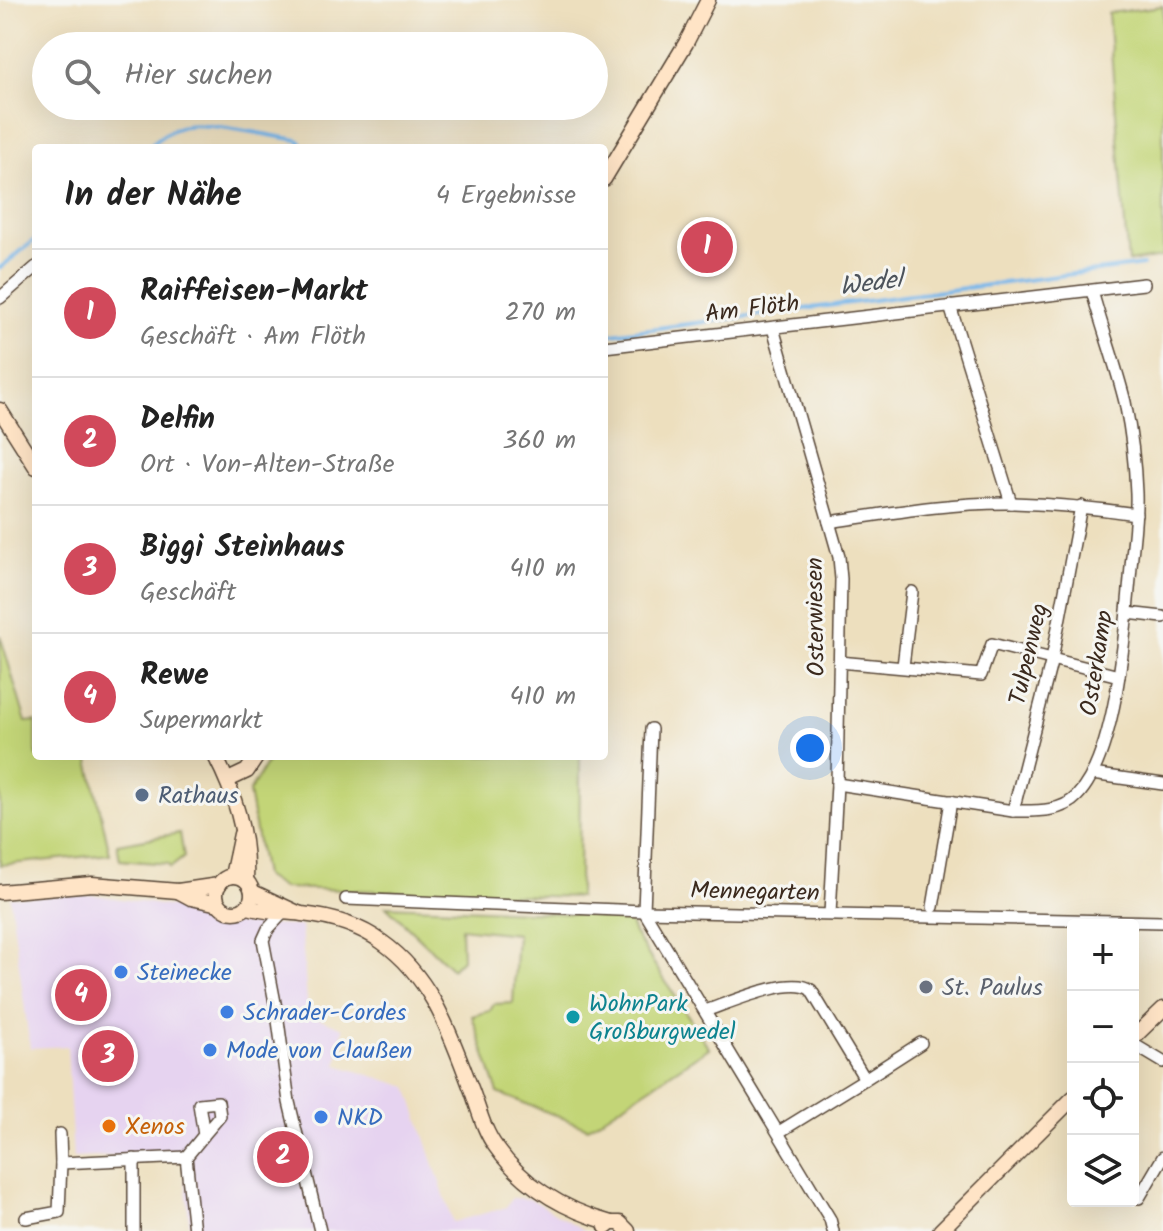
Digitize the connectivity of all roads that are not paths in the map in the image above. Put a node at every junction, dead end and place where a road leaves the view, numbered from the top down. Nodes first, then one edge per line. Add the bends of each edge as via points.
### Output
1 (708, 0) edge
2 (608, 172) edge
3 (32, 270) edge
4 (1144, 284) dead end
5 (1092, 291) junction
6 (0, 298) edge
7 (950, 306) junction
8 (773, 328) junction
9 (608, 347) edge
10 (0, 410) edge
11 (32, 461) edge
12 (1011, 503) junction
13 (1081, 506) junction
14 (1136, 514) junction
15 (829, 522) junction
16 (912, 592) dead end
17 (1127, 613) junction
18 (1163, 617) edge
19 (1052, 659) junction
20 (839, 662) junction
21 (903, 666) junction
22 (1119, 676) junction
23 (651, 729) dead end
24 (217, 760) edge
25 (254, 760) edge
26 (1092, 774) junction
27 (228, 780) junction
28 (837, 784) junction
29 (1163, 784) edge
30 (951, 801) junction
31 (1013, 811) junction
32 (244, 883) junction
33 (219, 885) junction
34 (178, 891) junction
35 (0, 892) edge
36 (346, 899) dead end
37 (219, 904) junction
38 (248, 907) junction
39 (933, 907) dead end
40 (644, 911) junction
41 (298, 913) junction
42 (830, 914) junction
43 (281, 915) junction
44 (1163, 922) edge
45 (1163, 1009) edge
46 (705, 1011) junction
47 (1139, 1035) edge
48 (921, 1043) dead end
49 (1139, 1045) edge
50 (1163, 1062) edge
51 (865, 1079) junction
52 (1067, 1104) edge
53 (779, 1132) junction
54 (60, 1134) dead end
55 (203, 1136) dead end
56 (186, 1157) junction
57 (1163, 1157) edge
58 (134, 1159) junction
59 (61, 1163) junction
60 (1139, 1198) dead end
61 (26, 1218) dead end
62 (605, 1228) edge
63 (632, 1230) edge
64 (134, 1231) edge
65 (194, 1231) edge
66 (320, 1231) edge
67 (833, 1231) edge
68 (940, 1231) edge

1 - 2 main road
3 - 6 street
4 - 5 street, Am Flöth
5 - 7 street, Am Flöth
5 - 14 street, Osterkamp via 1125,403
7 - 8 street, Am Flöth
7 - 12 street
8 - 9 street, Am Flöth
8 - 15 street, Osterwiesen
10 - 11 main road
12 - 13 street
12 - 15 street
13 - 14 street
13 - 19 street, Tulpenweg
14 - 17 street, Osterkamp
15 - 20 street, Osterwiesen via 841,579
16 - 21 street
17 - 18 street
17 - 22 street, Osterkamp
19 - 21 street via 992,644 981,675
19 - 22 street
19 - 31 street, Tulpenweg
20 - 21 street
20 - 28 street, Osterwiesen
22 - 26 street, Osterkamp
23 - 40 street
24 - 27 main road
25 - 27 main road via 247,771
26 - 29 street
26 - 31 street, Osterkamp via 1077,796 1057,808
27 - 32 main road via 247,851
28 - 30 street, Osterkamp
28 - 42 street, Osterwiesen
30 - 31 street, Osterkamp
30 - 39 street
32 - 33 main road
32 - 38 main road
32 - 41 main road
33 - 34 main road
33 - 37 main road
34 - 35 main road via 92,884
34 - 37 main road
36 - 40 street, Mennegarten
37 - 38 main road via 233,913
38 - 43 main road
40 - 42 street, Mennegarten
40 - 46 street
41 - 43 main road
41 - 62 main road via 343,922 396,953 442,1015 495,1146 540,1191
42 - 44 street, Mennegarten
43 - 66 street via 263,940 289,1102
45 - 47 main road
46 - 51 street via 804,984
46 - 53 street
48 - 51 street
49 - 50 street
51 - 53 street
52 - 68 main road
53 - 67 street
54 - 59 street
55 - 56 street
56 - 58 street
56 - 65 street
57 - 60 street
58 - 59 street
58 - 64 street
59 - 61 street via 59,1212
62 - 63 main road via 620,1223

